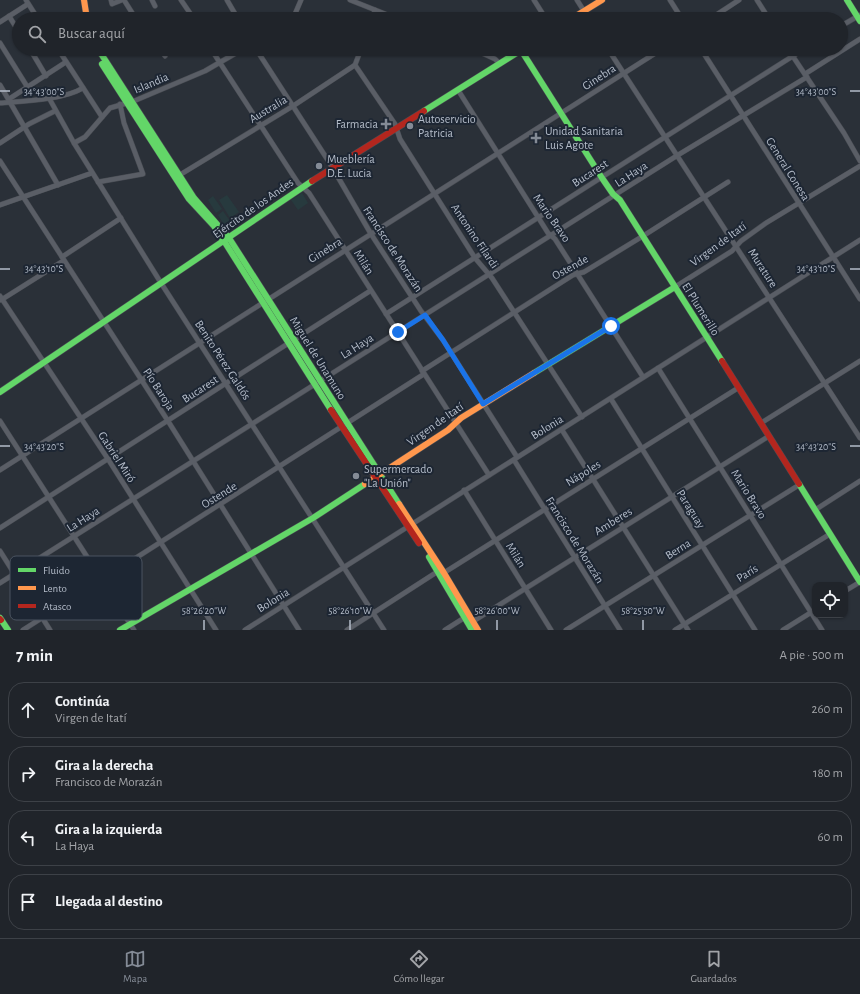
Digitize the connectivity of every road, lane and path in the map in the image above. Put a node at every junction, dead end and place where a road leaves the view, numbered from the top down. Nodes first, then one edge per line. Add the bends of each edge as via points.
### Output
1 (84, 0) edge
2 (111, 0) edge
3 (123, 0) edge
4 (152, 0) edge
5 (181, 0) edge
6 (226, 0) edge
7 (301, 0) edge
8 (352, 0) edge
9 (534, 0) edge
10 (577, 0) edge
11 (602, 0) edge
12 (670, 0) edge
13 (739, 0) edge
14 (757, 0) edge
15 (847, 0) edge
16 (27, 2) edge
17 (155, 6) dead end
18 (376, 10) joint
19 (584, 11) joint
20 (14, 12) edge
21 (33, 12) edge
22 (86, 12) edge
23 (131, 12) edge
24 (189, 12) edge
25 (234, 12) edge
26 (296, 12) edge
27 (381, 12) edge
28 (542, 12) edge
29 (678, 12) edge
30 (721, 12) edge
31 (765, 12) edge
32 (12, 14) edge
33 (9, 16) junction
34 (859, 18) edge
35 (12, 21) edge
36 (0, 22) edge
37 (848, 23) edge
38 (860, 40) edge
39 (0, 43) edge
40 (848, 48) edge
41 (34, 56) edge
42 (62, 56) edge
43 (98, 56) edge
44 (102, 56) edge
45 (216, 56) edge
46 (230, 56) edge
47 (261, 56) edge
48 (358, 56) edge
49 (488, 56) edge
50 (513, 56) edge
51 (526, 56) edge
52 (612, 56) edge
53 (651, 56) edge
54 (705, 56) edge
55 (793, 56) joint
56 (835, 56) edge
57 (66, 62) junction
58 (220, 62) junction
59 (500, 64) junction
60 (355, 65) junction
61 (623, 73) junction
62 (806, 75) junction
63 (46, 76) junction
64 (0, 85) edge
65 (28, 88) junction
66 (83, 88) junction
67 (458, 90) junction
68 (730, 96) junction
69 (49, 98) junction
70 (10, 101) junction
71 (130, 102) junction
72 (0, 103) edge
73 (120, 104) junction
74 (293, 106) junction
75 (55, 111) junction
76 (561, 113) junction
77 (743, 115) junction
78 (102, 117) junction
79 (261, 125) junction
80 (25, 126) junction
81 (397, 128) junction
82 (666, 137) junction
83 (0, 143) edge
84 (74, 143) junction
85 (498, 154) junction
86 (678, 155) junction
87 (0, 161) edge
88 (860, 161) edge
89 (860, 166) edge
90 (332, 169) junction
91 (92, 173) junction
92 (177, 176) junction
93 (602, 178) junction
94 (98, 182) junction
95 (728, 182) dead end
96 (58, 185) junction
97 (302, 187) junction
98 (434, 194) junction
99 (23, 196) junction
100 (615, 196) junction
101 (705, 197) junction
102 (798, 203) junction
103 (0, 205) edge
104 (121, 218) junction
105 (539, 218) junction
106 (371, 234) junction
107 (552, 236) junction
108 (643, 236) junction
109 (226, 240) junction
110 (860, 240) edge
111 (737, 246) junction
112 (345, 250) junction
113 (833, 257) junction
114 (475, 258) junction
115 (62, 259) junction
116 (488, 274) junction
117 (578, 274) junction
118 (161, 283) junction
119 (675, 287) junction
120 (370, 291) junction
121 (770, 297) junction
122 (412, 298) junction
123 (1, 299) edge
124 (860, 299) edge
125 (265, 300) junction
126 (514, 312) junction
127 (386, 314) junction
128 (425, 315) junction
129 (104, 322) junction
130 (611, 326) junction
131 (398, 332) junction
132 (706, 338) junction
133 (200, 342) junction
134 (292, 342) junction
135 (451, 353) junction
136 (860, 361) edge
137 (43, 363) junction
138 (547, 364) junction
139 (658, 368) junction
140 (423, 372) junction
141 (643, 377) junction
142 (141, 380) junction
143 (317, 383) junction
144 (826, 383) junction
145 (227, 384) junction
146 (738, 388) junction
147 (0, 392) edge
148 (610, 399) junction
149 (483, 404) junction
150 (582, 416) junction
151 (80, 418) junction
152 (690, 418) junction
153 (0, 421) edge
154 (168, 421) junction
155 (761, 423) junction
156 (252, 424) junction
157 (455, 424) junction
158 (344, 427) junction
159 (562, 430) junction
160 (769, 436) junction
161 (860, 438) edge
162 (642, 448) junction
163 (23, 455) junction
164 (108, 459) junction
165 (516, 459) junction
166 (193, 461) junction
167 (281, 467) junction
168 (720, 467) junction
169 (0, 470) edge
170 (489, 475) junction
171 (377, 476) junction
172 (593, 479) junction
173 (860, 481) edge
174 (799, 485) junction
175 (464, 490) junction
176 (49, 497) junction
177 (672, 497) junction
178 (133, 500) junction
179 (221, 505) junction
180 (544, 510) junction
181 (815, 510) junction
182 (751, 516) junction
183 (313, 518) junction
184 (410, 525) junction
185 (623, 527) junction
186 (0, 528) edge
187 (830, 534) junction
188 (74, 537) junction
189 (495, 540) junction
190 (160, 544) junction
191 (702, 546) junction
192 (0, 551) edge
193 (251, 554) junction
194 (44, 556) edge
195 (86, 556) edge
196 (140, 556) edge
197 (575, 557) junction
198 (781, 564) junction
199 (10, 566) edge
200 (344, 568) junction
201 (441, 573) junction
202 (653, 576) junction
203 (10, 577) edge
204 (860, 582) edge
205 (0, 583) edge
206 (526, 588) junction
207 (190, 589) junction
208 (848, 589) edge
209 (733, 594) junction
210 (283, 605) junction
211 (605, 606) junction
212 (812, 610) edge
213 (373, 613) junction
214 (812, 613) edge
215 (467, 616) junction
216 (142, 617) edge
217 (816, 618) edge
218 (0, 619) edge
219 (39, 620) edge
220 (43, 620) edge
221 (127, 620) edge
222 (137, 620) edge
223 (471, 623) junction
224 (130, 624) junction
225 (684, 624) junction
226 (8, 630) edge
227 (23, 630) edge
228 (50, 630) edge
229 (120, 630) edge
230 (134, 630) edge
231 (216, 630) edge
232 (245, 630) edge
233 (298, 630) edge
234 (347, 630) edge
235 (384, 630) edge
236 (445, 630) edge
237 (472, 630) edge
238 (478, 630) edge
239 (551, 630) edge
240 (566, 630) edge
241 (620, 630) edge
242 (675, 630) edge
243 (688, 630) edge
244 (755, 630) edge
245 (783, 630) edge
246 (822, 630) edge

1 - 22 street
2 - 3 street via 112,4
3 - 23 street
4 - 17 street
5 - 24 street
6 - 25 street
7 - 26 street
8 - 18 street
9 - 28 street
10 - 19 street
11 - 19 street
12 - 29 street
13 - 30 street
14 - 31 street
15 - 34 street
16 - 20 street
16 - 21 street
18 - 27 street
32 - 33 street
33 - 35 street
33 - 36 street
34 - 37 street
38 - 40 street, La Haya
39 - 65 street
41 - 63 street
42 - 57 street
43 - 71 street
44 - 71 street
45 - 58 street, Milán
46 - 58 street, Islandia
47 - 74 street, Francisco de Morazán
48 - 60 street
49 - 59 street
50 - 59 street, Ejército de los Andes
51 - 76 street, El Plumerillo
52 - 61 street, Murature
53 - 61 street, Ginebra
54 - 68 street, General Conesa
55 - 62 street
55 - 68 street, Bucarest
56 - 62 street, La Haya
57 - 63 street
57 - 66 street
58 - 71 street, Islandia via 205,71
58 - 79 street, Milán
59 - 67 street, Ejército de los Andes
60 - 74 street, Australia
60 - 81 street, Antonino Filardi
61 - 76 street, Ginebra
61 - 82 street, Murature
62 - 77 street, La Haya
62 - 88 street
63 - 65 street
64 - 70 street
65 - 70 street
66 - 69 street via 74,93
66 - 78 street
67 - 81 street, Ejército de los Andes
67 - 85 street, Mario Bravo
68 - 77 street, General Conesa
68 - 82 street, Bucarest
69 - 70 street
69 - 75 street, Benito Pérez Galdós
70 - 72 street
70 - 80 street
71 - 73 street, Islandia
71 - 92 street, Miguel de Unamuno
73 - 78 street, Islandia via 110,108
73 - 94 street via 124,123 143,174
74 - 79 street, Australia
74 - 90 street, Francisco de Morazán
75 - 80 street
75 - 84 street, Benito Pérez Galdós
76 - 85 street, Ginebra
76 - 93 street, El Plumerillo
77 - 86 street, La Haya
77 - 102 street, General Conesa
78 - 84 street, Islandia via 85,137
79 - 92 street, Australia
79 - 97 street, Milán
80 - 83 street
80 - 96 street
81 - 90 street, Ejército de los Andes
81 - 98 street, Antonino Filardi via 400,139
82 - 86 street, Murature
82 - 93 street, Bucarest
84 - 91 street, Benito Pérez Galdós
85 - 98 street, Ginebra
85 - 105 street, Mario Bravo
86 - 100 street, La Haya
86 - 101 street, Murature
87 - 99 street, Pío Baroja
89 - 102 street, Virgen de Itatí
90 - 97 street, Ejército de los Andes
90 - 106 street, Francisco de Morazán
91 - 94 street, Benito Pérez Galdós
91 - 96 street
92 - 109 street, Miguel de Unamuno via 193,204
93 - 100 street, El Plumerillo
93 - 105 street, Bucarest
94 - 104 street, Benito Pérez Galdós
95 - 101 street, Ostende
96 - 99 street
97 - 109 street, Ejército de los Andes
97 - 112 street, Milán via 309,193
98 - 106 street, Ginebra
98 - 114 street, Antonino Filardi
99 - 103 street
99 - 115 street, Pío Baroja
100 - 107 street, La Haya
100 - 108 street, El Plumerillo
101 - 108 street, Ostende
101 - 111 street, Murature
102 - 111 street, Virgen de Itatí via 766,222
102 - 113 street, General Conesa
104 - 115 street
104 - 118 street, Benito Pérez Galdós
105 - 107 street, Mario Bravo
105 - 114 street, Bucarest
106 - 112 street, Ginebra
106 - 122 street, Francisco de Morazán
107 - 116 street, La Haya
107 - 117 street, Mario Bravo
108 - 117 street, Ostende
108 - 119 street, El Plumerillo
109 - 118 street, Ejército de los Andes
109 - 125 street, Miguel de Unamuno
110 - 113 street, Bolonia
111 - 119 street, Virgen de Itatí
111 - 121 street, Murature
112 - 120 street, Milán
112 - 125 street, Ginebra
113 - 121 street, Bolonia
113 - 124 street, General Conesa
114 - 116 street, Antonino Filardi
114 - 122 street, Bucarest
115 - 123 street
115 - 129 street, Pío Baroja
116 - 126 street, Antonino Filardi
116 - 128 street, La Haya
117 - 126 street, Ostende
117 - 130 street, Mario Bravo
118 - 129 street, Ejército de los Andes
118 - 133 street, Benito Pérez Galdós
119 - 130 street, Virgen de Itatí
119 - 132 street, El Plumerillo
120 - 127 street, Milán
120 - 134 street, Bucarest
121 - 132 street, Bolonia
121 - 144 street, Murature
122 - 127 street, Bucarest
122 - 128 street, Francisco de Morazán
123 - 137 street, Gabriel Miró
125 - 133 street, Ginebra
125 - 134 street, Miguel de Unamuno
126 - 135 street, Ostende
126 - 138 street, Antonino Filardi
127 - 131 street, Milán
128 - 131 street, La Haya
128 - 135 street, Francisco de Morazán
129 - 137 street, Ejército de los Andes
129 - 142 street, Pío Baroja
130 - 138 street, Virgen de Itatí
130 - 141 street, Mario Bravo
131 - 140 street, Milán
131 - 143 street, La Haya
132 - 139 street, Bolonia
132 - 146 street, El Plumerillo
133 - 142 street, Ginebra
133 - 145 street, Benito Pérez Galdós
134 - 143 street, Miguel de Unamuno
134 - 145 street, Bucarest
135 - 140 street, Ostende
135 - 149 street, Francisco de Morazán
136 - 144 street
137 - 147 street, Ejército de los Andes
137 - 151 street, Gabriel Miró
138 - 149 street, Virgen de Itatí
138 - 150 street, Antonino Filardi
139 - 141 street, Bolonia
139 - 152 street, Mario Bravo
140 - 157 street, Milán
140 - 158 street, Ostende
141 - 148 street, Bolonia
142 - 151 street, Ginebra
142 - 154 street, Pío Baroja
143 - 156 street, La Haya
143 - 158 street, Miguel de Unamuno
144 - 155 street
144 - 161 street, Murature
145 - 154 street, Bucarest
145 - 156 street, Benito Pérez Galdós
146 - 152 street, Nápoles
146 - 155 street, El Plumerillo
148 - 150 street, Bolonia
148 - 162 street, Paraguay
149 - 157 street, Virgen de Itatí
149 - 165 street, Francisco de Morazán
150 - 159 street, Bolonia
151 - 163 street, Ginebra
151 - 164 street, Gabriel Miró
152 - 162 street, Nápoles
152 - 168 street, Mario Bravo
153 - 163 street
154 - 164 street, Bucarest
154 - 166 street, Pío Baroja
155 - 160 street, El Plumerillo
156 - 166 street, La Haya
156 - 167 street, Benito Pérez Galdós
157 - 170 street, Milán
157 - 171 street, Virgen de Itatí
158 - 167 street, Ostende
158 - 171 street, Miguel de Unamuno
159 - 165 street, Bolonia
159 - 172 street
160 - 168 street, Amberes
160 - 174 street, El Plumerillo
162 - 172 street, Nápoles
162 - 177 street, Paraguay
163 - 169 street, Ginebra
163 - 176 street
164 - 176 street, Bucarest
164 - 178 street, Gabriel Miró
165 - 170 street, Bolonia
165 - 180 street, Francisco de Morazán
166 - 178 street, La Haya
166 - 179 street, Pío Baroja
167 - 179 street, Ostende
167 - 183 street, Benito Pérez Galdós
168 - 177 street, Amberes
168 - 182 street, Mario Bravo
170 - 175 street, Bolonia
171 - 183 street, Virgen de Itatí
171 - 184 street, Miguel de Unamuno
172 - 180 street, Nápoles
172 - 185 street
173 - 181 street
174 - 181 street, El Plumerillo
174 - 182 street, Berna
175 - 184 street, Bolonia
175 - 189 street, Milán
176 - 186 street, Bucarest
176 - 188 street
177 - 185 street, Amberes
177 - 191 street, Paraguay
178 - 188 street, La Haya
178 - 190 street, Gabriel Miró
179 - 190 street, Ostende
179 - 193 street, Pío Baroja
180 - 189 street, Nápoles
180 - 197 street, Francisco de Morazán
181 - 187 street, El Plumerillo
182 - 191 street, Berna
182 - 198 street, Mario Bravo
183 - 193 street, Virgen de Itatí
183 - 200 street, Benito Pérez Galdós
184 - 200 street, Bolonia
184 - 201 street, Miguel de Unamuno
185 - 197 street, Amberes
185 - 202 street
187 - 198 street, París
187 - 204 street, El Plumerillo
188 - 194 street, La Haya
188 - 195 street
189 - 201 street, Nápoles
189 - 206 street, Milán
190 - 196 street, Ostende
190 - 207 street, Gabriel Miró
191 - 202 street, Berna
191 - 209 street, Paraguay
192 - 199 street
193 - 207 street, Virgen de Itatí
193 - 210 street, Pío Baroja
197 - 206 street, Amberes
197 - 211 street, Francisco de Morazán
198 - 209 street, París
198 - 212 street, Mario Bravo
200 - 210 street, Bolonia
200 - 213 street, Benito Pérez Galdós
201 - 213 street, Nápoles
201 - 215 street, Miguel de Unamuno
202 - 211 street, Berna
202 - 225 street
203 - 205 street, La Haya
204 - 208 street
206 - 223 street, Amberes
206 - 239 street, Milán
207 - 216 street, Virgen de Itatí
207 - 231 street, Gabriel Miró
209 - 225 street, París
209 - 244 street, Paraguay
210 - 232 street, Bolonia
210 - 233 street, Pío Baroja
211 - 240 street, Berna
211 - 241 street, Francisco de Morazán
213 - 234 street, Nápoles
213 - 235 street, Benito Pérez Galdós
214 - 245 street
215 - 223 street, Miguel de Unamuno
215 - 236 street
217 - 246 street, Mario Bravo
218 - 226 street
219 - 227 street, Ostende
220 - 228 street
221 - 224 street
222 - 224 street, Virgen de Itatí
223 - 237 street, Miguel de Unamuno
223 - 238 street, Miguel de Unamuno
224 - 229 street, Virgen de Itatí
224 - 230 street
225 - 242 street, París
225 - 243 street

